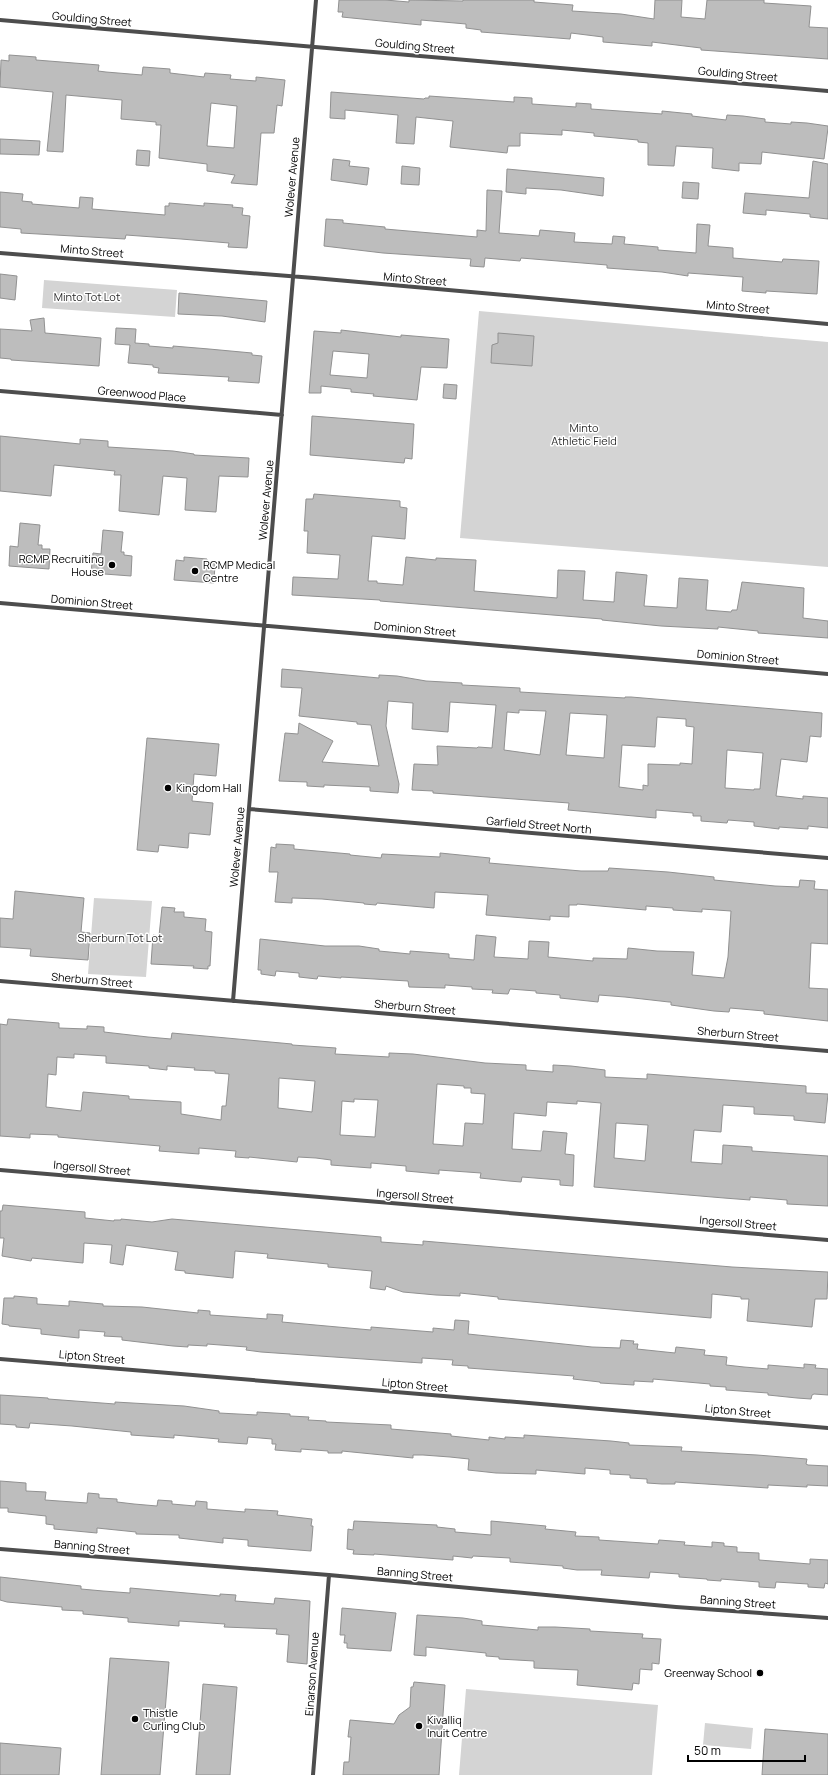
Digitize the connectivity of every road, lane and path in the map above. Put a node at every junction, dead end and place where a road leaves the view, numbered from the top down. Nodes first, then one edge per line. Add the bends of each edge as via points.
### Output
1 (316, 0) edge
2 (0, 20) edge
3 (312, 46) junction
4 (828, 90) edge
5 (0, 253) edge
6 (293, 276) junction
7 (828, 324) edge
8 (0, 391) edge
9 (282, 415) junction
10 (0, 603) edge
11 (264, 626) junction
12 (828, 674) edge
13 (249, 809) junction
14 (828, 858) edge
15 (0, 981) edge
16 (233, 1001) junction
17 (828, 1051) edge
18 (0, 1170) edge
19 (828, 1240) edge
20 (0, 1359) edge
21 (828, 1428) edge
22 (0, 1549) edge
23 (329, 1575) junction
24 (828, 1618) edge
25 (313, 1775) edge

1 - 3 street, Wolever Avenue
2 - 3 street, Goulding Street
3 - 4 street, Goulding Street
3 - 6 street, Wolever Avenue
5 - 6 street, Minto Street
6 - 7 street, Minto Street
6 - 9 street, Wolever Avenue
8 - 9 street, Greenwood Place
9 - 11 street, Wolever Avenue
10 - 11 street, Dominion Street
11 - 12 street, Dominion Street
11 - 13 street, Wolever Avenue
13 - 14 street, Garfield Street North
13 - 16 street, Wolever Avenue
15 - 16 street, Sherburn Street
16 - 17 street, Sherburn Street
18 - 19 street, Ingersoll Street
20 - 21 street, Lipton Street
22 - 23 street, Banning Street
23 - 24 street, Banning Street via 676,1607
23 - 25 street, Einarson Avenue

